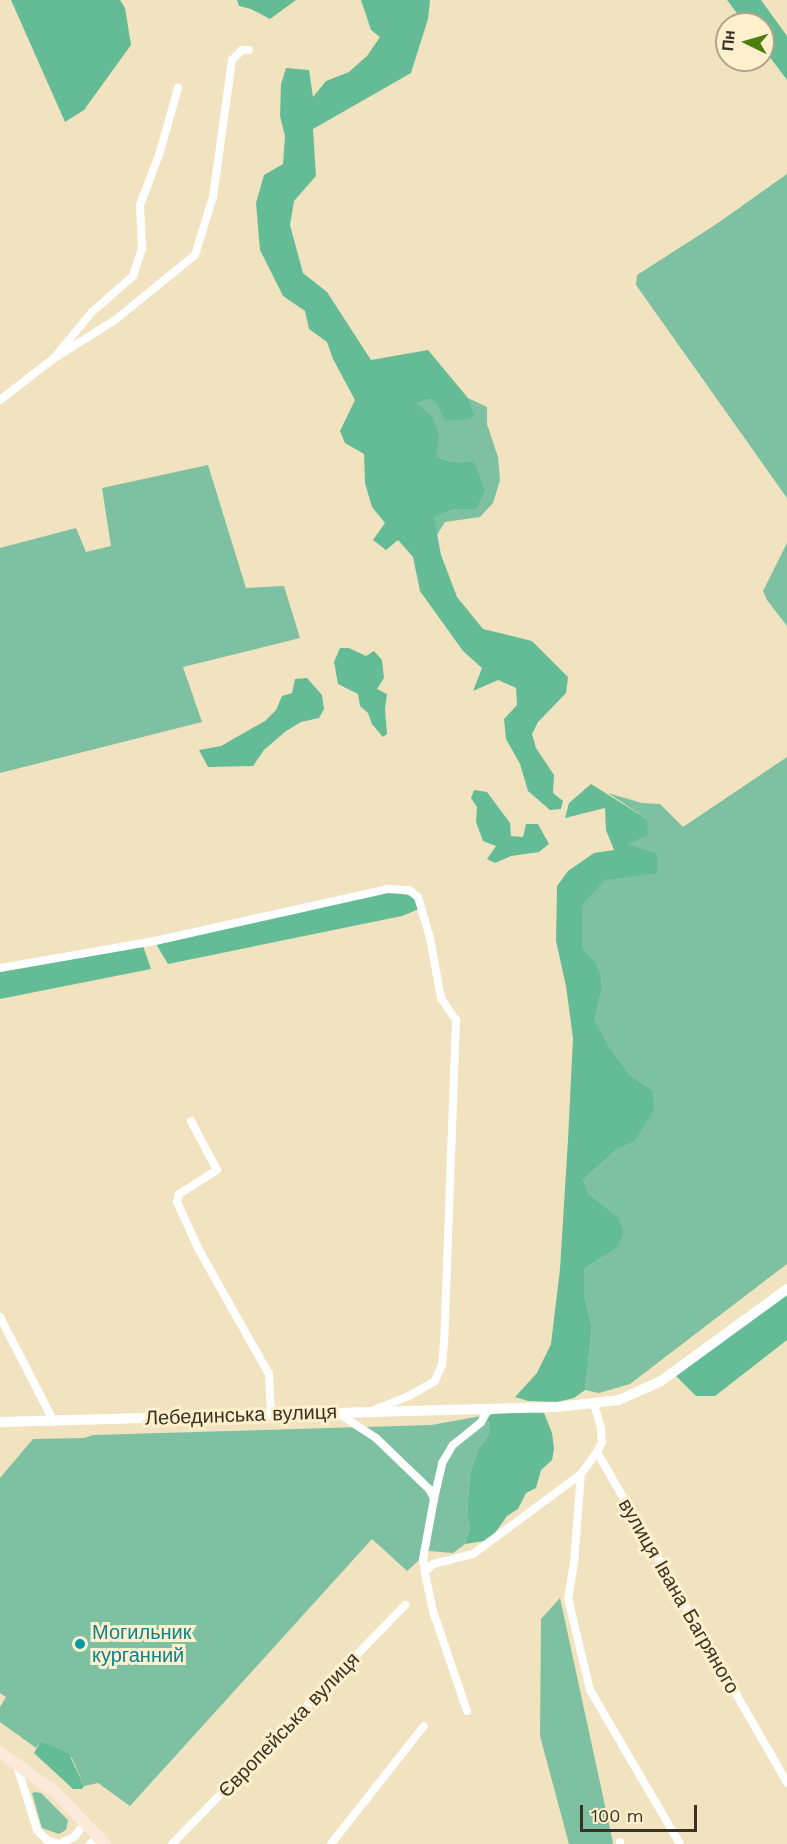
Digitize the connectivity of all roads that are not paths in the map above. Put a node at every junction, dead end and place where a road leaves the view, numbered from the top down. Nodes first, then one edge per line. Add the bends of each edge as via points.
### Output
1 (249, 50) dead end
2 (178, 88) dead end
3 (53, 359) junction
4 (0, 400) edge
5 (0, 968) edge
6 (191, 1121) dead end
7 (787, 1289) edge
8 (0, 1317) edge
9 (594, 1404) junction
10 (489, 1408) junction
11 (371, 1411) junction
12 (336, 1412) junction
13 (271, 1415) junction
14 (0, 1422) edge
15 (54, 1422) junction
16 (597, 1452) junction
17 (581, 1474) junction
18 (434, 1499) junction
19 (425, 1572) junction
20 (405, 1605) dead end
21 (467, 1711) dead end
22 (424, 1726) dead end
23 (0, 1752) edge
24 (16, 1763) junction
25 (787, 1783) edge
26 (85, 1823) junction
27 (97, 1842) edge
28 (59, 1844) edge
29 (172, 1844) edge
30 (331, 1844) edge
31 (680, 1844) edge

1 - 3 street via 242,50 232,60 213,197 195,255 116,320
2 - 3 street via 140,205 142,248 133,276 92,312
3 - 4 street
5 - 11 street via 155,941 387,888 409,890 418,897 441,998 456,1020 442,1365 435,1381
6 - 13 street via 218,1170 179,1194 177,1202 199,1251 268,1374
7 - 9 street, Лебединська вулиця via 661,1381 629,1397
8 - 15 street
9 - 10 street, Лебединська вулиця
9 - 16 street via 602,1442
10 - 11 street, Лебединська вулиця
10 - 18 street via 481,1422 453,1445 442,1463
11 - 12 street, Лебединська вулиця
12 - 13 street, Лебединська вулиця
12 - 18 street via 376,1438
13 - 15 street, Лебединська вулиця
14 - 15 street, Лебединська вулиця
16 - 17 street
16 - 25 street, вулиця Івана Багряного
17 - 19 street via 473,1554 433,1564
17 - 31 street via 568,1598 590,1690
18 - 19 street via 423,1559
19 - 21 street via 433,1611
20 - 29 street, Європейська вулиця
22 - 30 street
23 - 24 main road
24 - 26 main road via 56,1793
24 - 28 street via 37,1830 47,1840
26 - 27 main road
26 - 28 street via 74,1837

